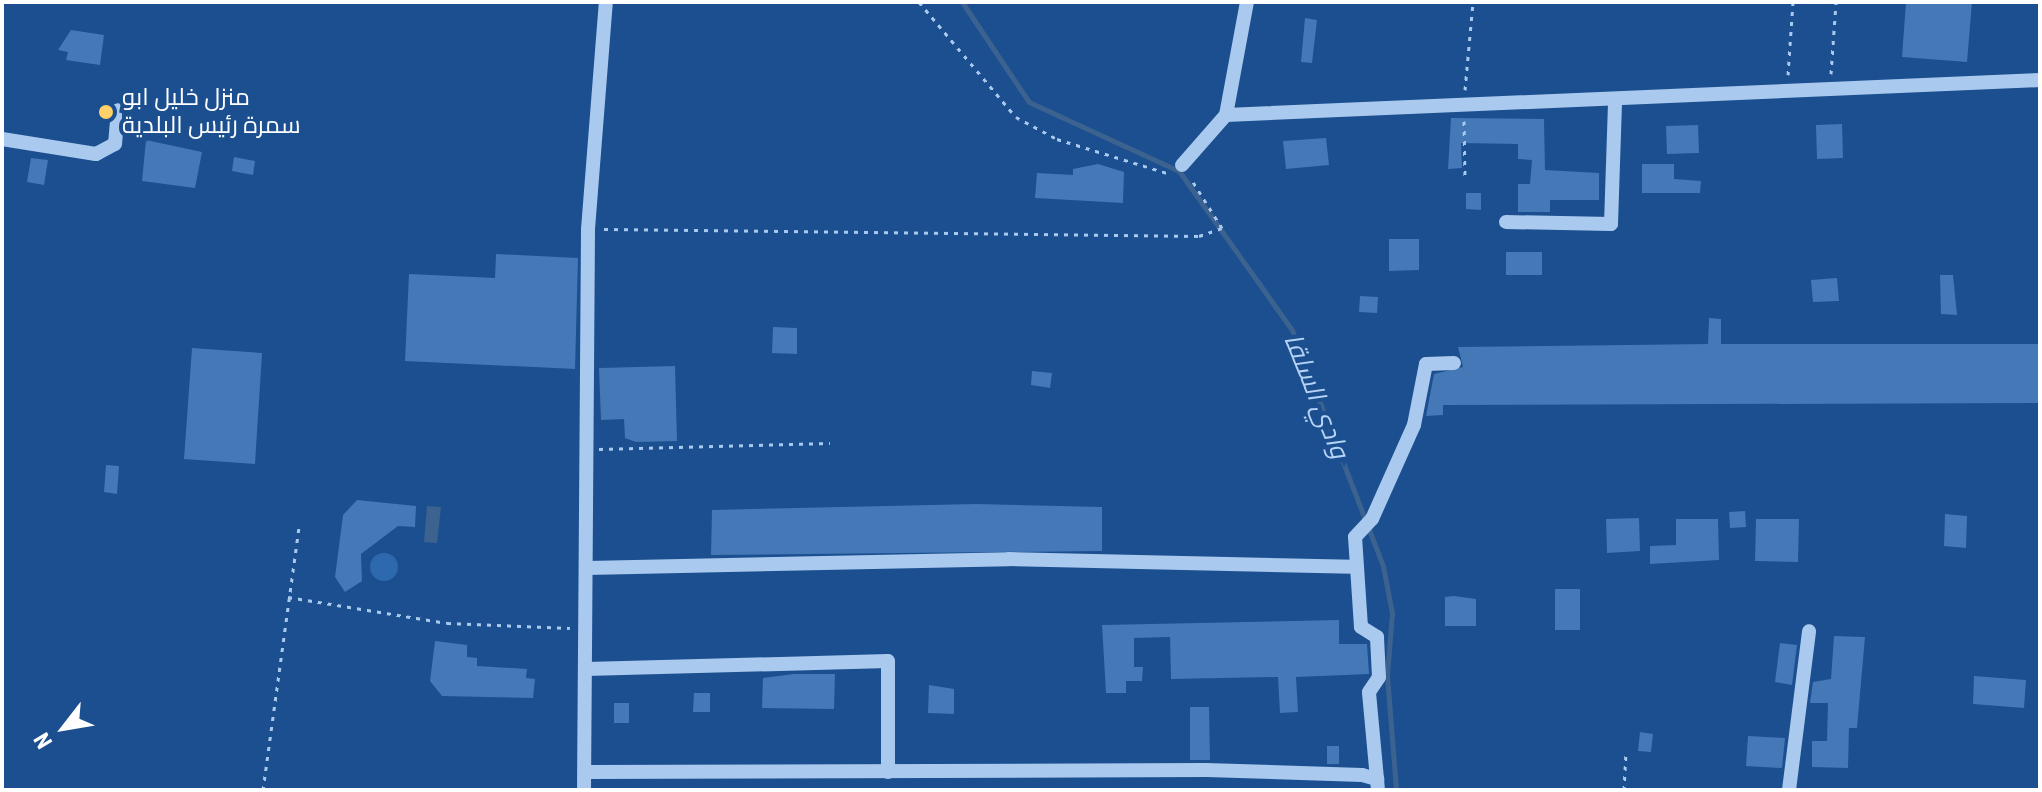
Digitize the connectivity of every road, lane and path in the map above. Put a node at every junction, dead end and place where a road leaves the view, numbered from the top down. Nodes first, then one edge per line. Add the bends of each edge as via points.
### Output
1 (606, 2) edge
2 (919, 2) edge
3 (1247, 2) edge
4 (1793, 2) edge
5 (1836, 2) edge
6 (2040, 80) edge
7 (1830, 89) junction
8 (1787, 91) junction
9 (1615, 103) junction
10 (118, 110) dead end
11 (1226, 115) junction
12 (2, 139) edge
13 (1182, 165) junction
14 (1506, 222) dead end
15 (588, 229) junction
16 (1454, 363) dead end
17 (830, 443) dead end
18 (583, 449) junction
19 (299, 528) dead end
20 (1352, 567) junction
21 (587, 568) junction
22 (288, 597) junction
23 (586, 629) junction
24 (1809, 631) dead end
25 (586, 669) junction
26 (1626, 753) dead end
27 (585, 772) junction
28 (888, 772) junction
29 (1378, 784) edge
30 (263, 790) edge
31 (584, 790) edge
32 (1624, 790) edge
33 (1789, 790) edge

1 - 15 street
2 - 13 path via 1016,117 1167,175
3 - 11 street
4 - 8 path
5 - 7 path
6 - 7 street
7 - 8 street
8 - 9 street
9 - 11 street via 1513,100
9 - 14 street via 1611,224
10 - 12 street via 115,144 96,154
11 - 13 street
13 - 15 path via 1222,228 1199,236
15 - 18 street
16 - 20 street via 1426,364 1414,425 1372,519 1355,537
17 - 18 path
18 - 21 street
19 - 22 path
20 - 21 street via 1009,559
20 - 29 street via 1361,627 1377,637 1379,677 1369,692
21 - 23 street
22 - 23 path via 447,623
22 - 30 path
23 - 25 street
24 - 33 street
25 - 27 street
25 - 28 street via 888,661
26 - 32 path
27 - 28 street
27 - 31 street
28 - 29 street via 1206,770

